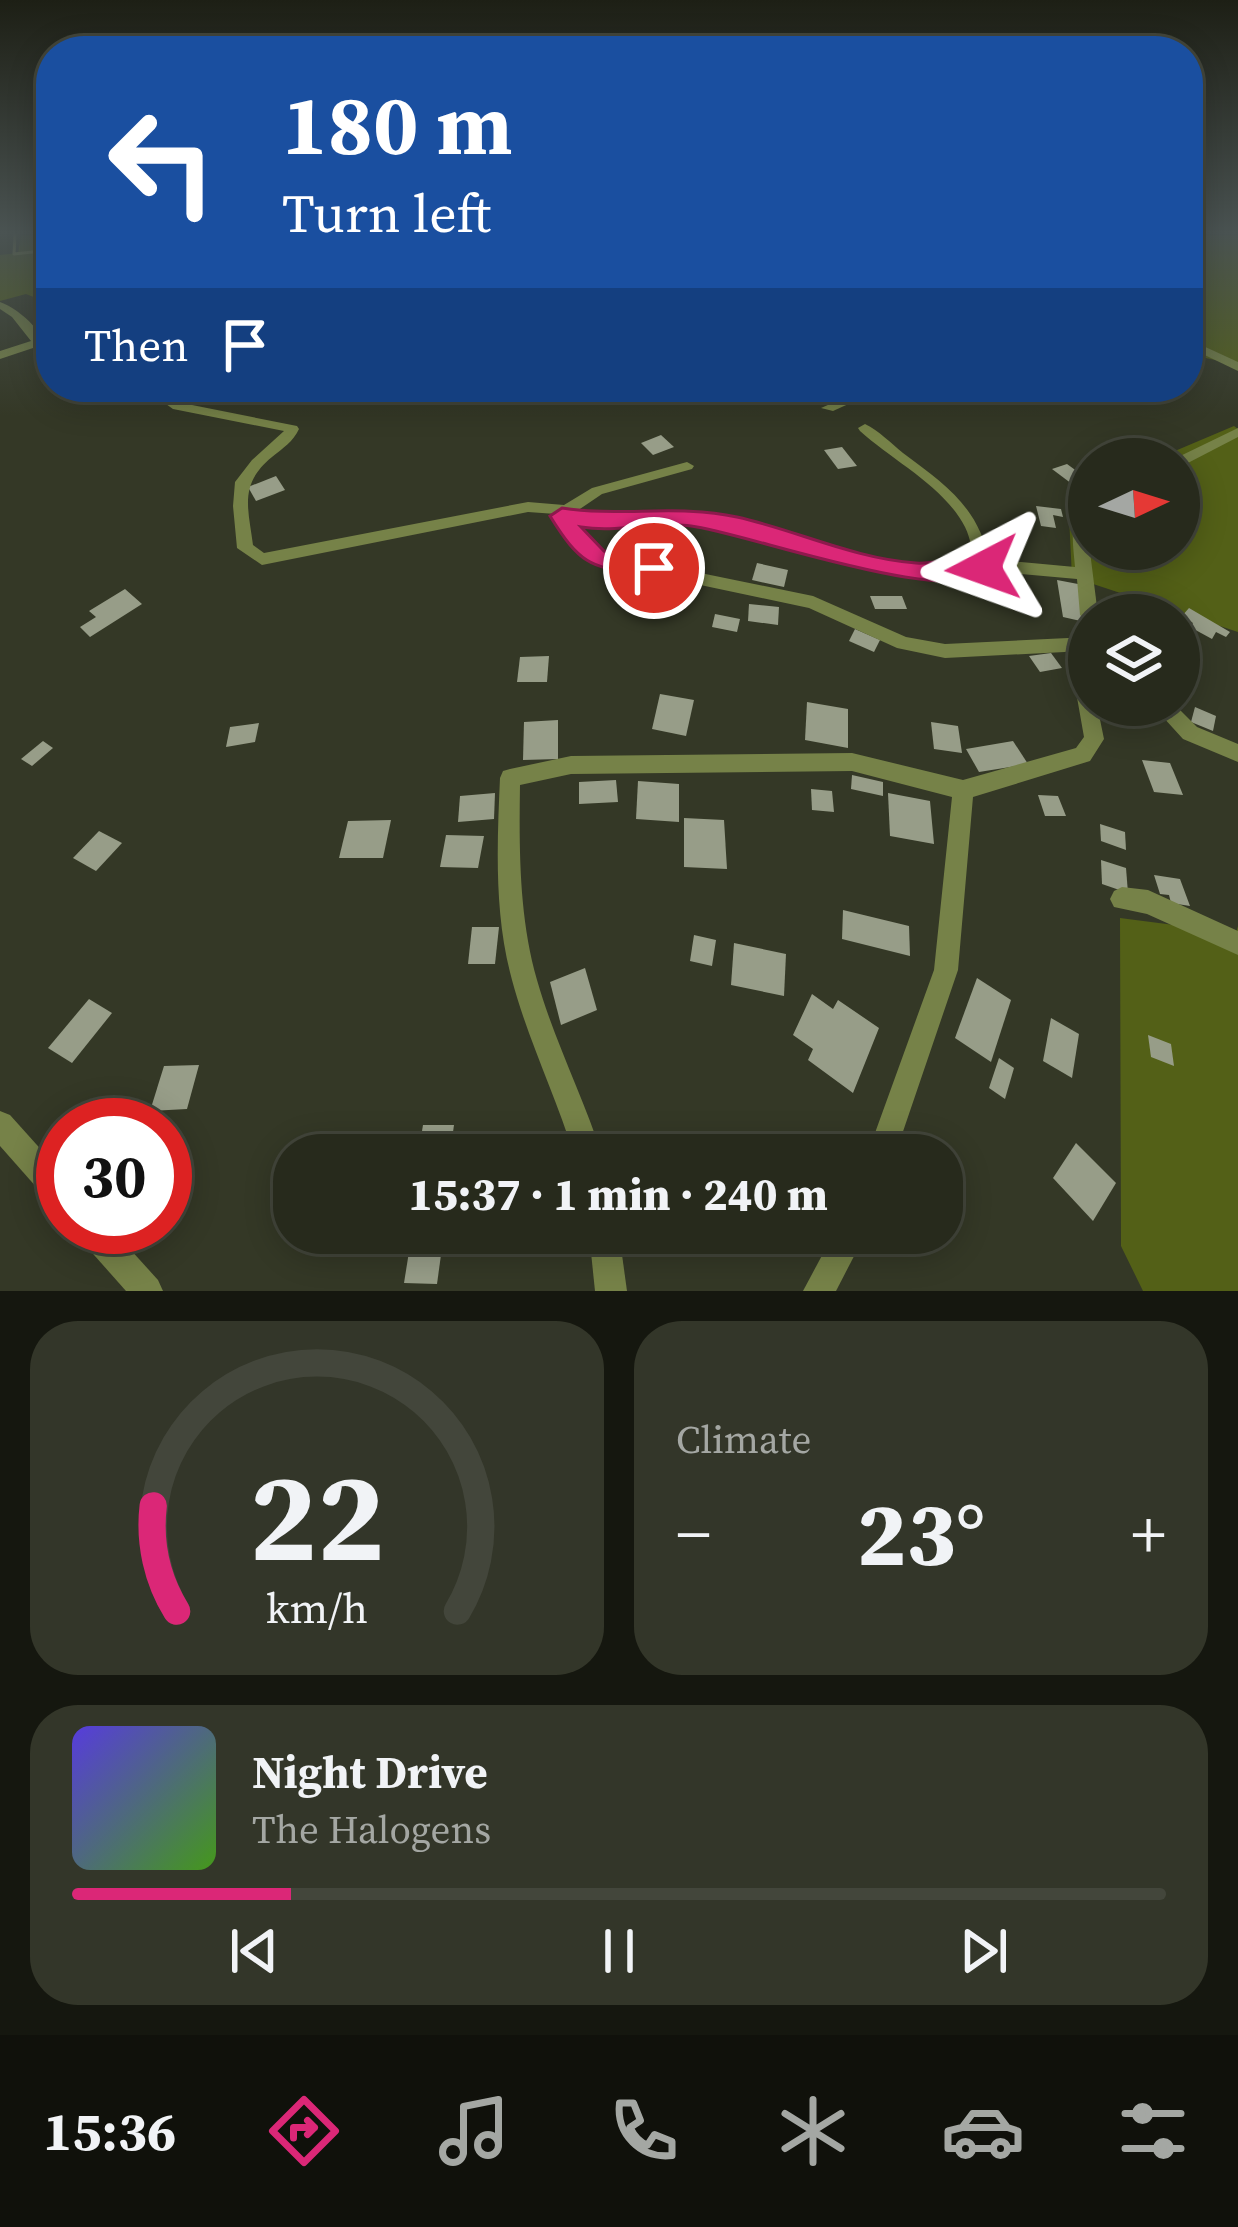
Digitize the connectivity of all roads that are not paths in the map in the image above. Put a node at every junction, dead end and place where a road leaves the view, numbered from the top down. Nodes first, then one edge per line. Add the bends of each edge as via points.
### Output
1 (0, 305) edge
2 (35, 343) joint
3 (1203, 350) edge
4 (0, 355) edge
5 (1238, 367) edge
6 (172, 402) edge
7 (843, 402) edge
8 (828, 408) dead end
9 (866, 428) dead end
10 (1238, 432) edge
11 (1200, 451) edge
12 (687, 466) dead end
13 (564, 513) junction
14 (983, 568) junction
15 (1082, 570) edge
16 (1082, 574) junction
17 (1085, 594) edge
18 (1068, 645) edge
19 (1092, 726) edge
20 (1183, 726) edge
21 (1238, 753) edge
22 (963, 790) junction
23 (1122, 899) dead end
24 (1238, 943) edge
25 (0, 1125) edge
26 (582, 1134) edge
27 (888, 1134) edge
28 (36, 1166) edge
29 (114, 1254) edge
30 (607, 1254) edge
31 (839, 1254) edge
32 (147, 1291) edge
33 (611, 1291) edge
34 (819, 1291) edge

1 - 2 street via 26,321
2 - 4 street
3 - 5 street
6 - 13 street via 292,429 238,484 250,555 278,559 528,507
7 - 8 street
9 - 14 street via 955,502 972,525
10 - 11 street
12 - 13 street via 597,491
13 - 14 street via 609,523 684,517 736,525 919,573
13 - 18 street via 598,558 813,602 904,643 945,651
14 - 16 street
15 - 16 street
16 - 17 street
19 - 22 street via 1094,739 1083,755
20 - 21 street
22 - 26 street via 830,761 571,765 510,778 505,862 516,936 532,1005
22 - 27 street via 946,970
23 - 24 street via 1148,902
25 - 28 street
29 - 32 street
30 - 33 street
31 - 34 street

